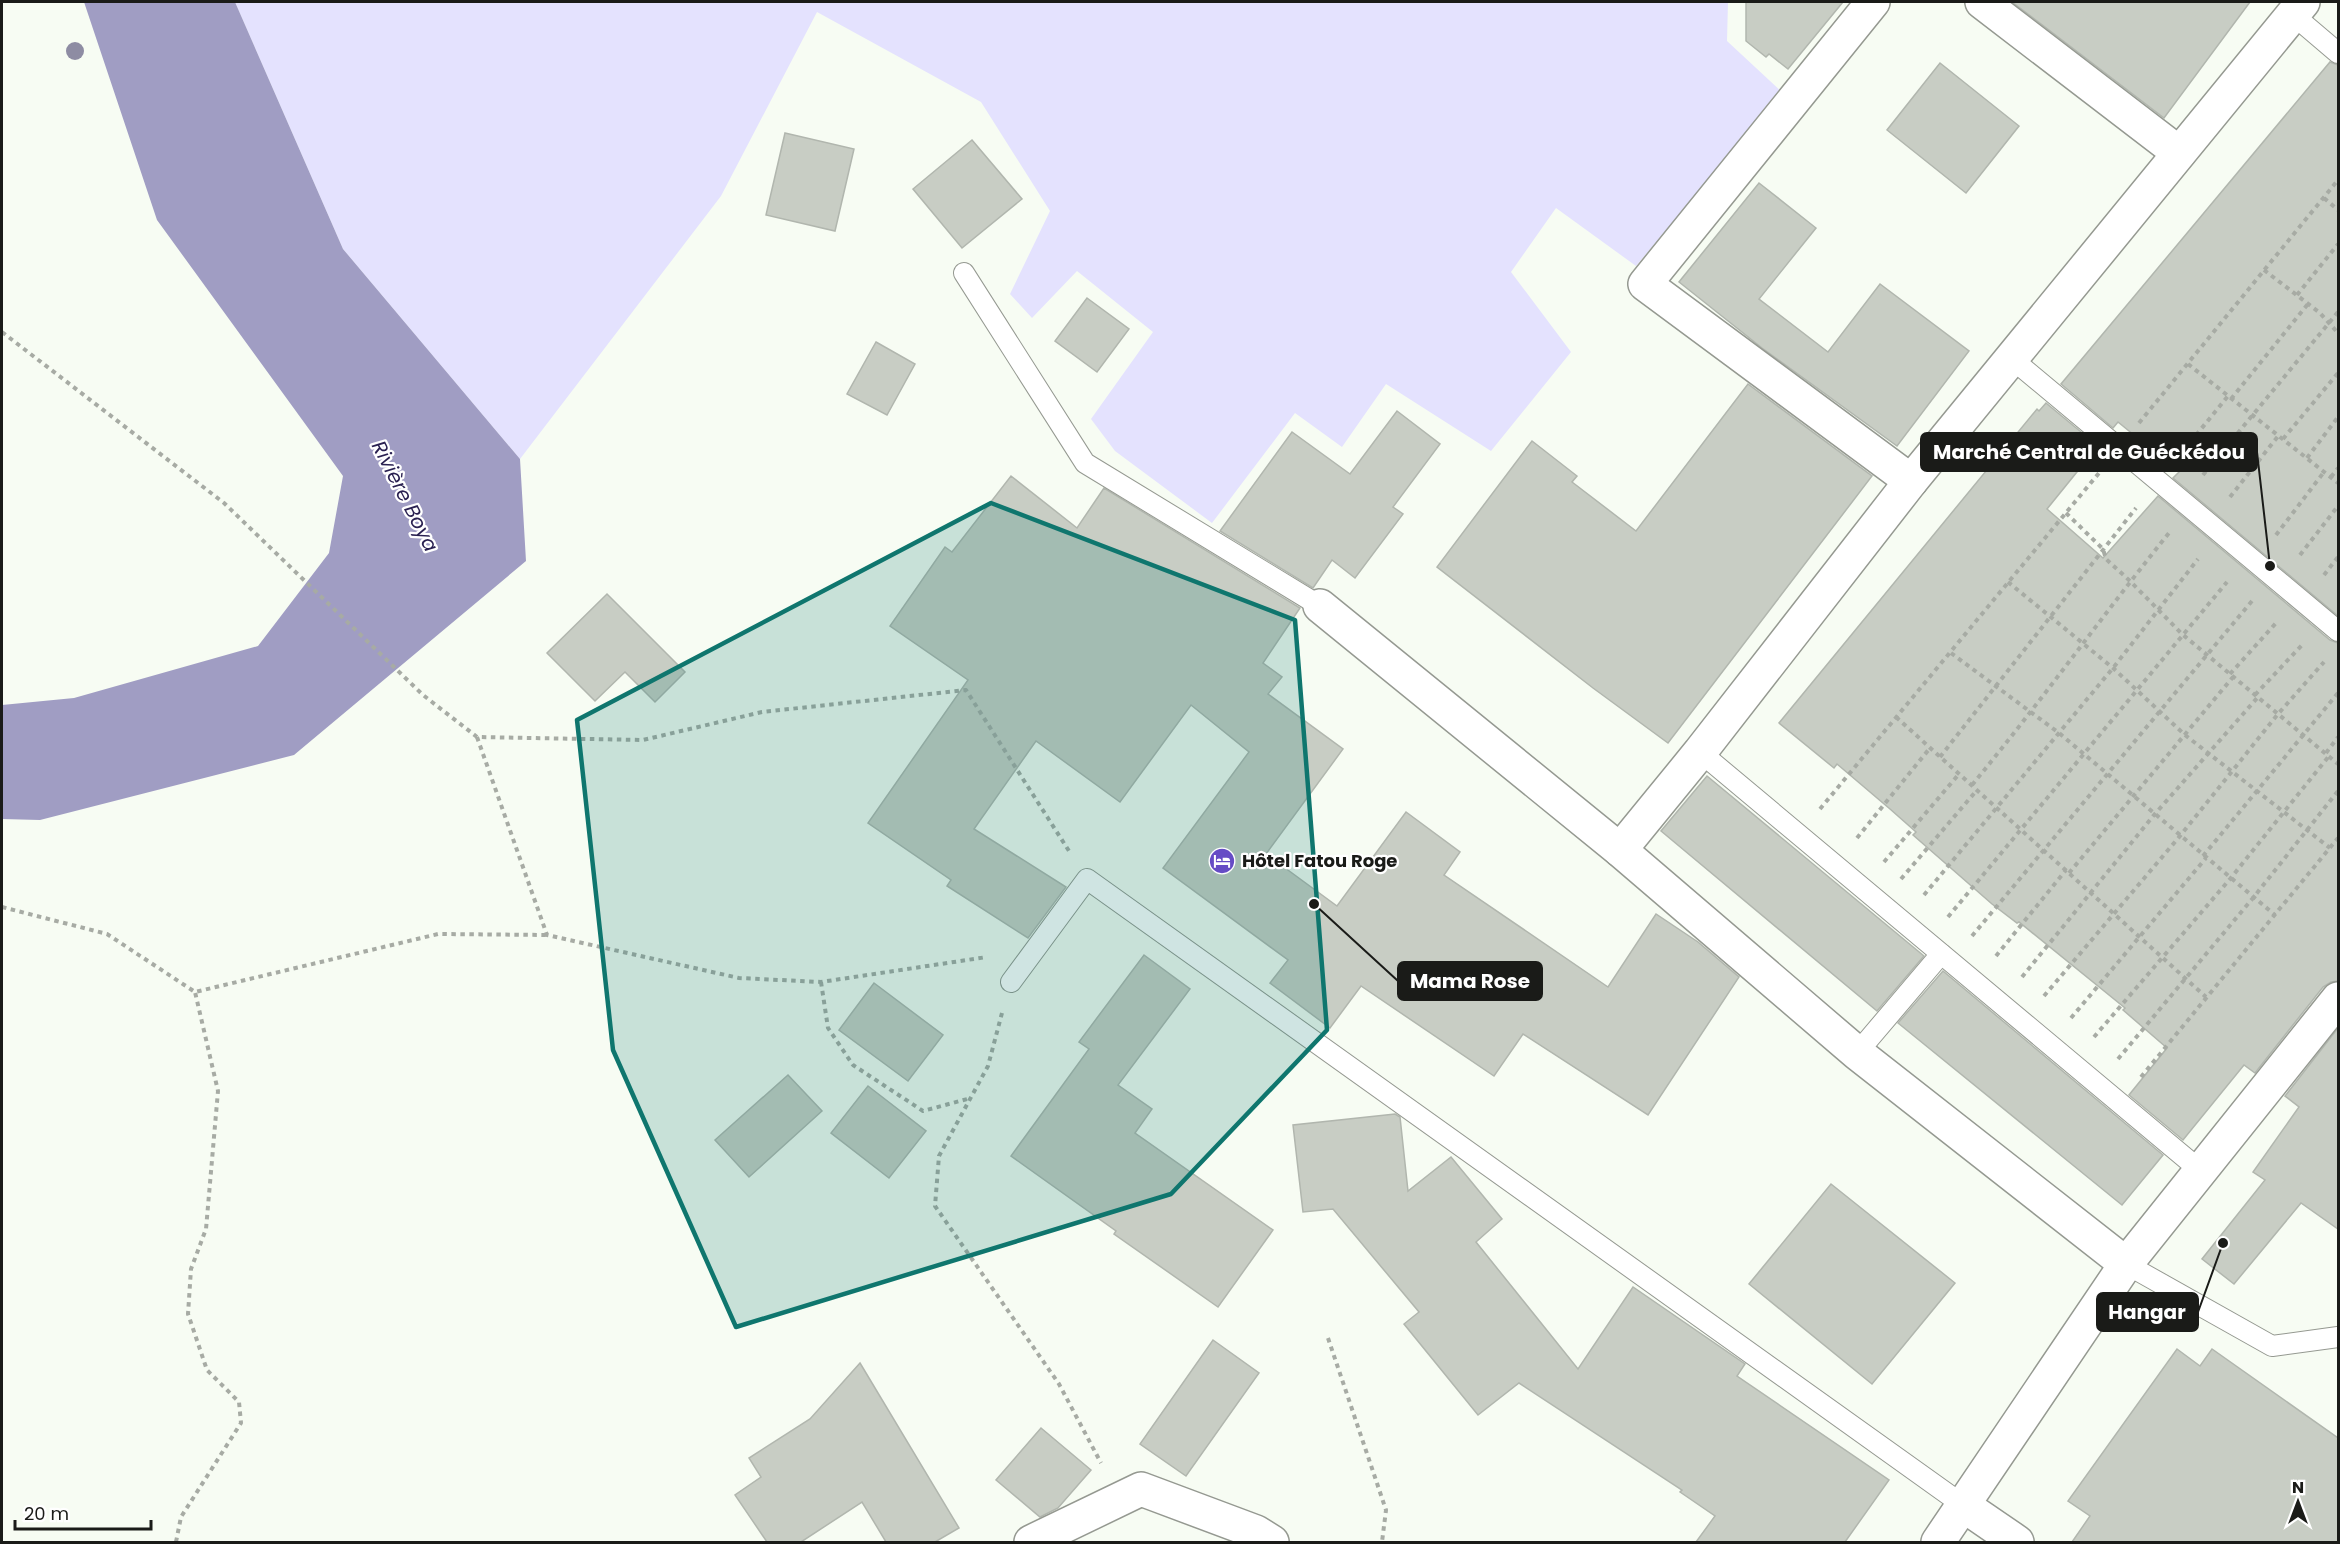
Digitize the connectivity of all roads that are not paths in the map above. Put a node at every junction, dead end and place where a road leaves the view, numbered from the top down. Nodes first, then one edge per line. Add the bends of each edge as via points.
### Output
1 (1873, 2) edge
2 (1982, 2) edge
3 (2297, 8) edge
4 (2338, 53) edge
5 (2179, 153) junction
6 (964, 273) dead end
7 (2011, 358) junction
8 (1911, 481) junction
9 (1320, 606) joint
10 (2332, 626) edge
11 (1700, 752) junction
12 (1620, 850) junction
13 (1939, 952) junction
14 (1011, 982) road end
15 (2338, 999) edge
16 (1857, 1053) junction
17 (2201, 1171) junction
18 (2126, 1264) junction
19 (2338, 1337) edge
20 (1963, 1505) junction
21 (1031, 1542) edge
22 (1272, 1542) edge
23 (1938, 1542) edge
24 (2017, 1542) edge

1 - 8 street via 1645,284
2 - 5 street
3 - 4 lane
3 - 5 street
5 - 7 street
6 - 9 lane via 1085,463
7 - 8 street
7 - 10 lane
8 - 11 street
9 - 12 street
11 - 12 street
11 - 13 lane
12 - 16 street
13 - 16 lane
13 - 17 lane
14 - 20 lane via 1087,879
15 - 17 street
16 - 18 street
17 - 18 street
18 - 19 lane via 2272,1346
18 - 20 street
20 - 23 street
20 - 24 street
21 - 22 street via 1141,1489 1256,1532

